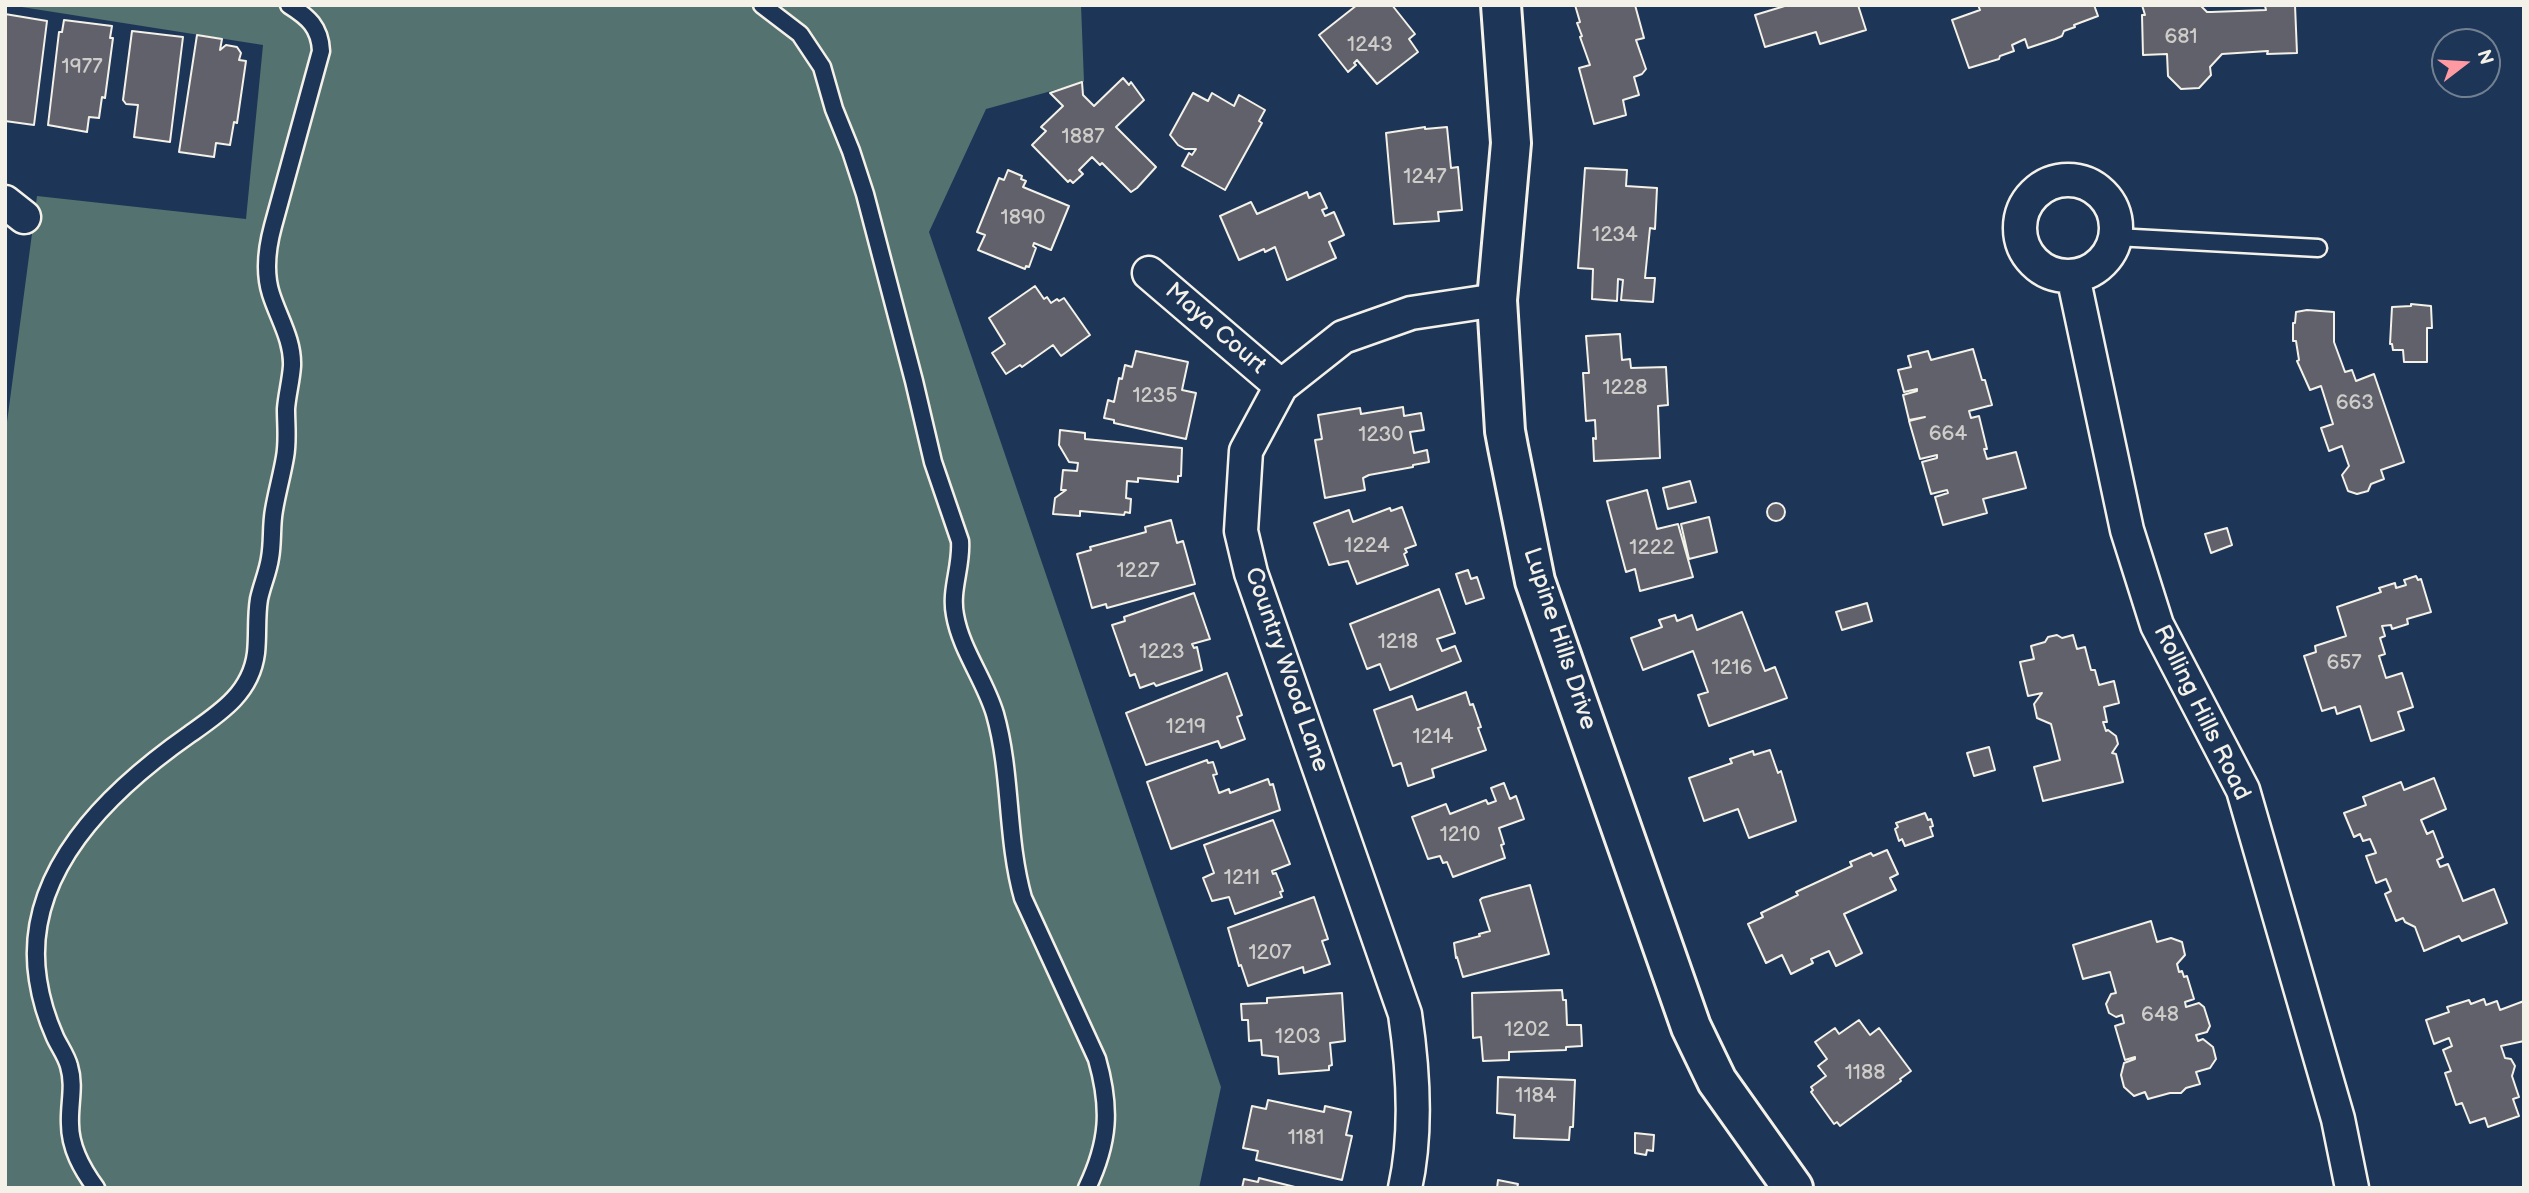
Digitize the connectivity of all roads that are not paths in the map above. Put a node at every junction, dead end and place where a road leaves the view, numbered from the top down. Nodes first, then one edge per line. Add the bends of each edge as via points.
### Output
1 (289, 5) edge
2 (762, 5) edge
3 (1501, 5) edge
4 (2116, 237) junction
5 (2318, 248) dead end
6 (1149, 273) dead end
7 (2073, 276) junction
8 (1497, 300) junction
9 (1280, 386) junction
10 (96, 1188) edge
11 (1087, 1188) edge
12 (1405, 1188) edge
13 (1793, 1188) edge
14 (2352, 1188) edge

1 - 10 lane via 316,28 321,51 268,252 268,281 289,340 292,368 286,454 259,600 256,654 233,701 222,713 152,763 95,817 60,863 42,905 36,934 43,1003 72,1078 72,1140 80,1164
2 - 11 lane via 800,34 822,67 865,194 933,462 960,541 955,615 995,714 1016,873 1103,1080 1107,1130
3 - 8 street, Lupine Hills Drive via 1511,143
4 - 5 lane
4 - 7 street via 2101,264
4 - 7 street via 2109,201 2096,188 2061,180 2030,198 2022,215 2026,251 2055,274
6 - 9 street, Maya Court
7 - 14 street, Rolling Hills Road via 2127,530 2157,625 2243,790 2339,1119
8 - 9 street, Country Wood Lane via 1411,313 1343,337
8 - 13 street, Lupine Hills Drive via 1505,431 1535,581 1691,1027 1717,1081
9 - 12 street, Country Wood Lane via 1246,451 1241,531 1251,573 1405,1014 1412,1064

